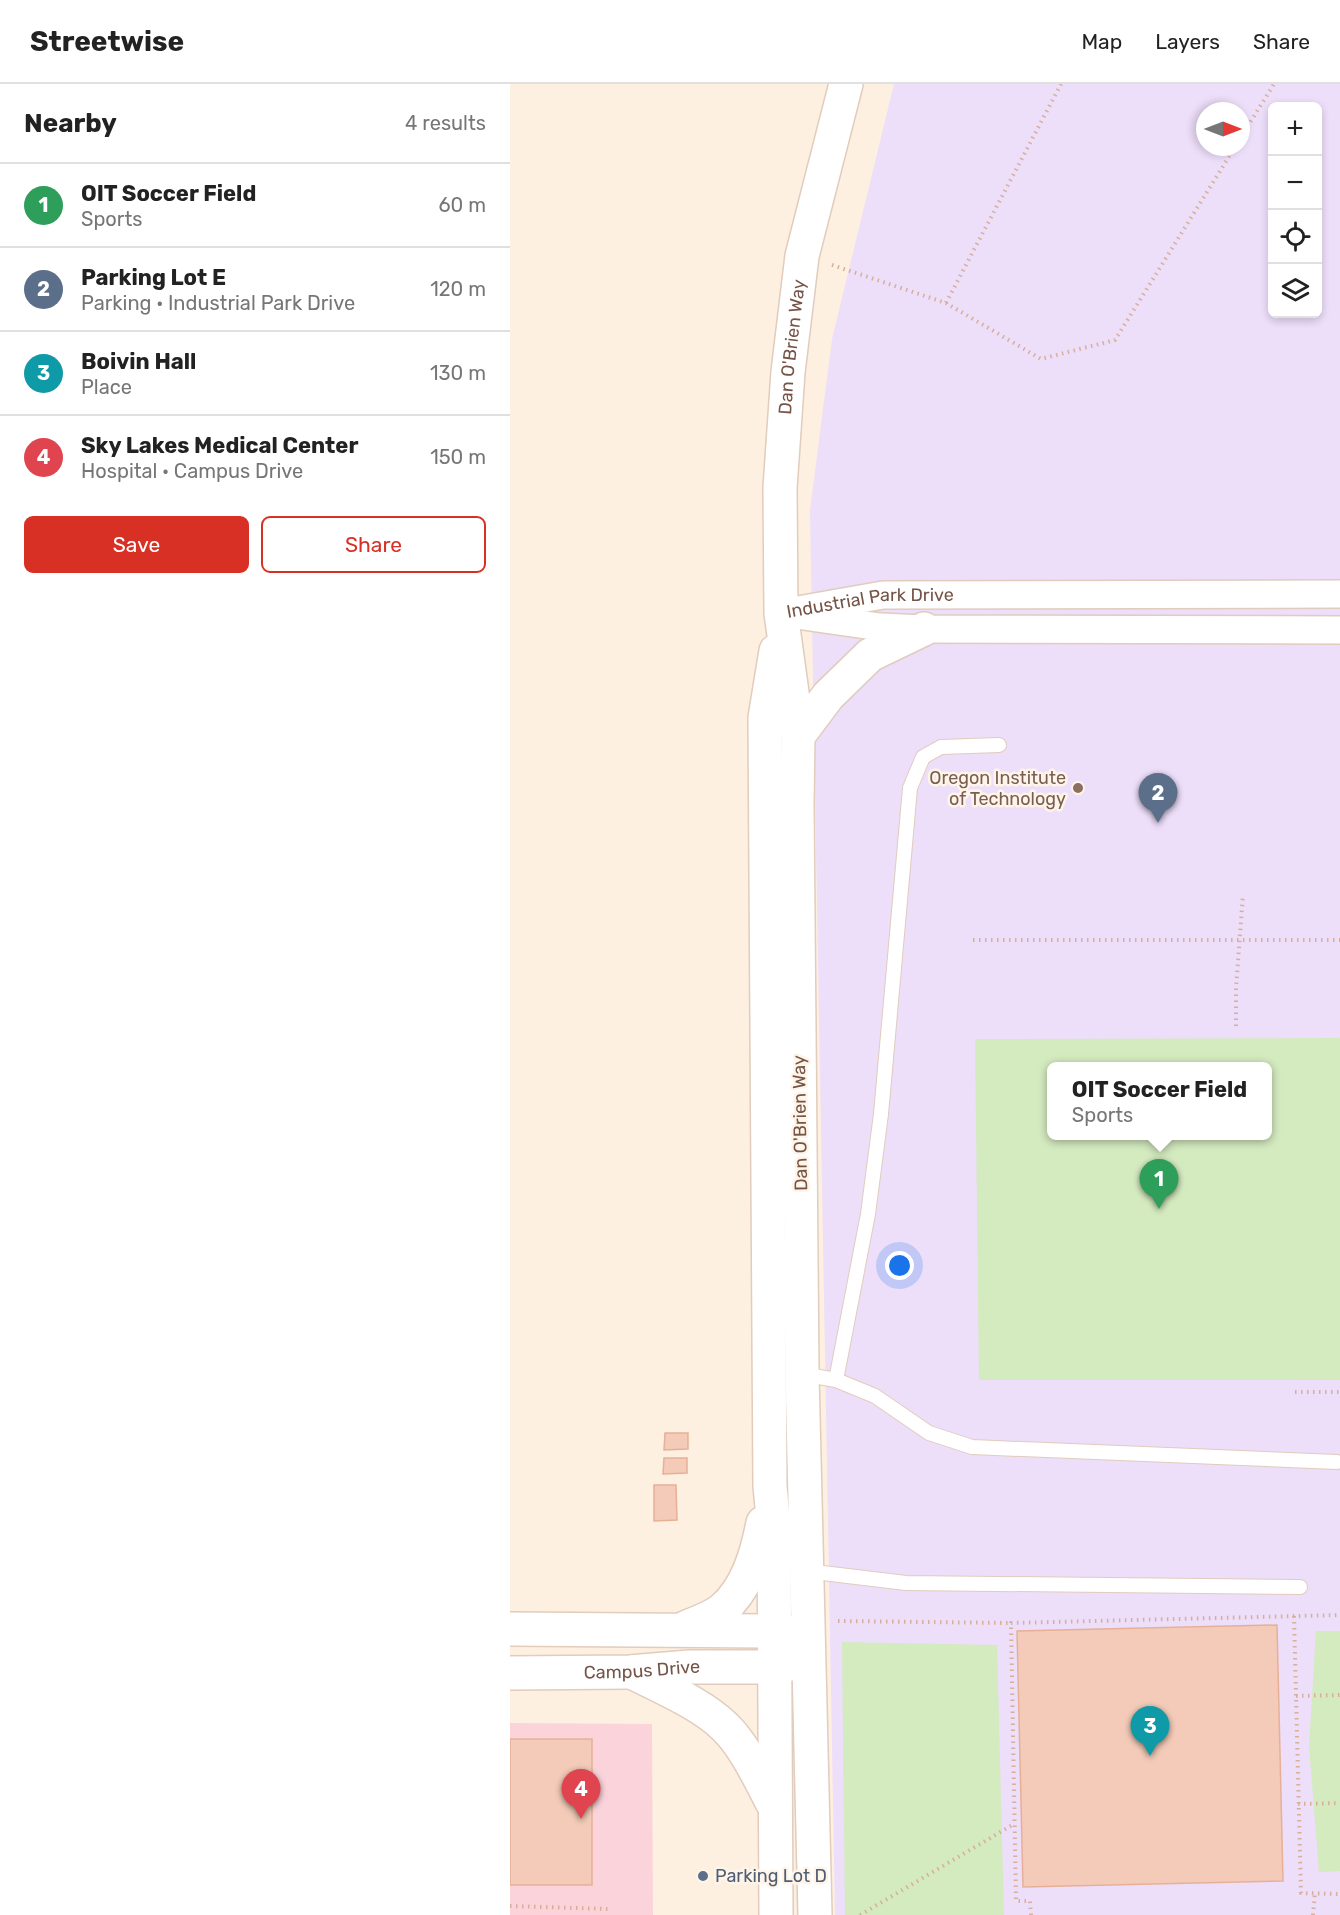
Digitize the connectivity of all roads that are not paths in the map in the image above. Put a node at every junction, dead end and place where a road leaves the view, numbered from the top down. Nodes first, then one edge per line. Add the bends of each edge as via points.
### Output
1 (846, 84) edge
2 (1340, 594) edge
3 (781, 613) junction
4 (924, 629) junction
5 (1340, 630) edge
6 (798, 736) junction
7 (999, 745) dead end
8 (786, 1374) junction
9 (836, 1380) junction
10 (1337, 1462) dead end
11 (770, 1486) junction
12 (806, 1571) junction
13 (1300, 1587) dead end
14 (510, 1629) edge
15 (681, 1630) junction
16 (774, 1631) junction
17 (808, 1639) junction
18 (774, 1667) junction
19 (630, 1672) junction
20 (510, 1673) edge
21 (776, 1810) junction
22 (776, 1915) edge
23 (815, 1915) edge

1 - 3 street, Dan O'Brien Way via 802,256 781,476
2 - 3 street, Industrial Park Drive via 883,595
3 - 4 street, Industrial Park Drive
3 - 6 street, Dan O'Brien Way
3 - 8 street, Dan O'Brien Way via 765,717
4 - 5 street, Industrial Park Drive
4 - 6 street via 870,655 828,696
6 - 8 street, Dan O'Brien Way
7 - 9 lane via 941,747 923,757 910,788 868,1214
8 - 9 lane
8 - 11 street, Dan O'Brien Way
8 - 12 street, Dan O'Brien Way
9 - 10 lane via 875,1396 929,1433 972,1447
11 - 15 street via 759,1544 741,1591 720,1611
11 - 16 street, Dan O'Brien Way
12 - 13 lane via 906,1583
12 - 17 street, Dan O'Brien Way
14 - 15 street, Campus Drive
15 - 16 street, Campus Drive
16 - 17 street, Campus Drive
16 - 18 street
17 - 18 street, Campus Drive
17 - 23 street
18 - 19 street, Campus Drive
18 - 21 street
19 - 20 street, Campus Drive
19 - 21 street via 689,1701 725,1727 751,1762
21 - 22 street

